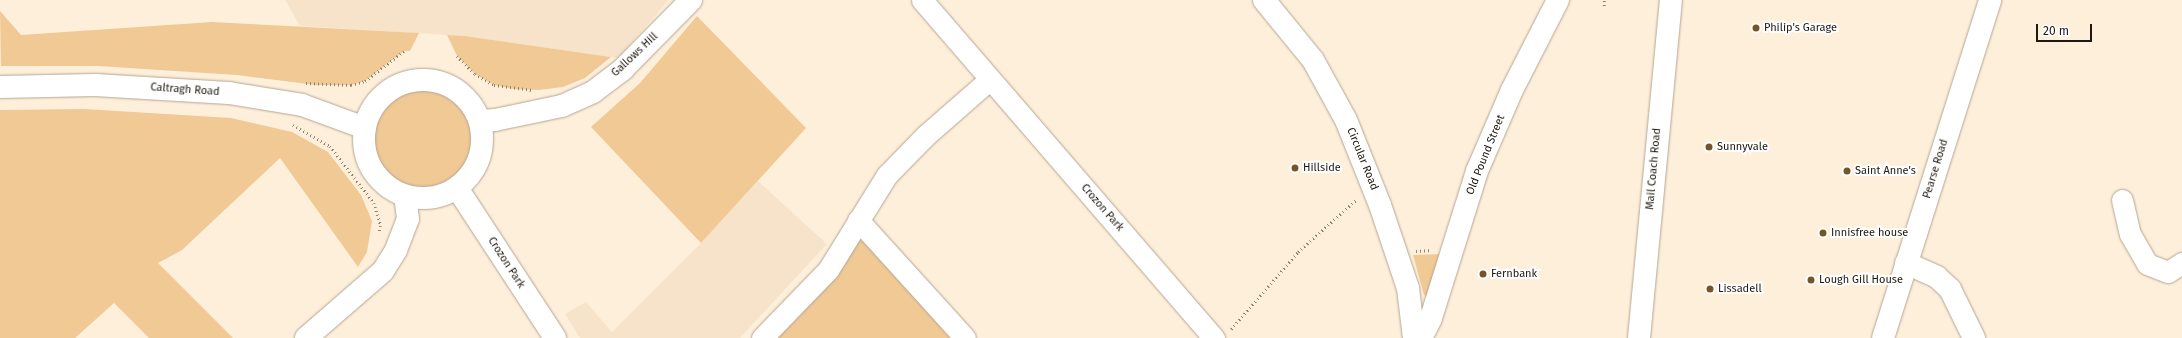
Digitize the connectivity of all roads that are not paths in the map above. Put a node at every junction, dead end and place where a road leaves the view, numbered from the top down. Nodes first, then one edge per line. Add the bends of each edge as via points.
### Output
1 (691, 0) edge
2 (922, 0) edge
3 (1264, 0) edge
4 (1558, 0) edge
5 (1671, 0) edge
6 (1990, 0) edge
7 (990, 79) junction
8 (0, 88) edge
9 (480, 121) junction
10 (365, 128) junction
11 (457, 188) junction
12 (405, 196) junction
13 (2122, 200) dead end
14 (858, 220) junction
15 (1906, 263) junction
16 (2182, 263) edge
17 (1220, 336) edge
18 (306, 338) edge
19 (555, 338) edge
20 (762, 338) edge
21 (965, 338) edge
22 (1414, 338) edge
23 (1421, 338) edge
24 (1639, 338) edge
25 (1883, 338) edge
26 (1974, 338) edge

1 - 9 street, Gallows Hill via 623,69 593,92 562,106
2 - 7 street, Crozon Park
3 - 22 street, Circular Road via 1313,60 1346,120 1408,288
4 - 23 street, Old Pound Street via 1512,90 1477,171 1432,318
5 - 24 street, Mail Coach Road
6 - 15 street, Pearse Road
7 - 14 street via 925,136 887,175
7 - 17 street, Crozon Park
8 - 10 street, Caltragh Road via 95,85 229,93 302,104
9 - 10 street via 471,103 457,90 439,82 420,80 401,84 384,94 372,109
9 - 11 street via 483,140 480,158 471,175
10 - 12 street via 364,145 368,161 377,177
11 - 12 street via 432,198
11 - 19 street, Crozon Park
12 - 18 street via 408,219 396,250 383,271
13 - 16 street via 2130,234 2147,264 2168,272
14 - 20 street via 828,270
14 - 21 street
15 - 25 street, Pearse Road
15 - 26 street via 1937,277 1950,289

